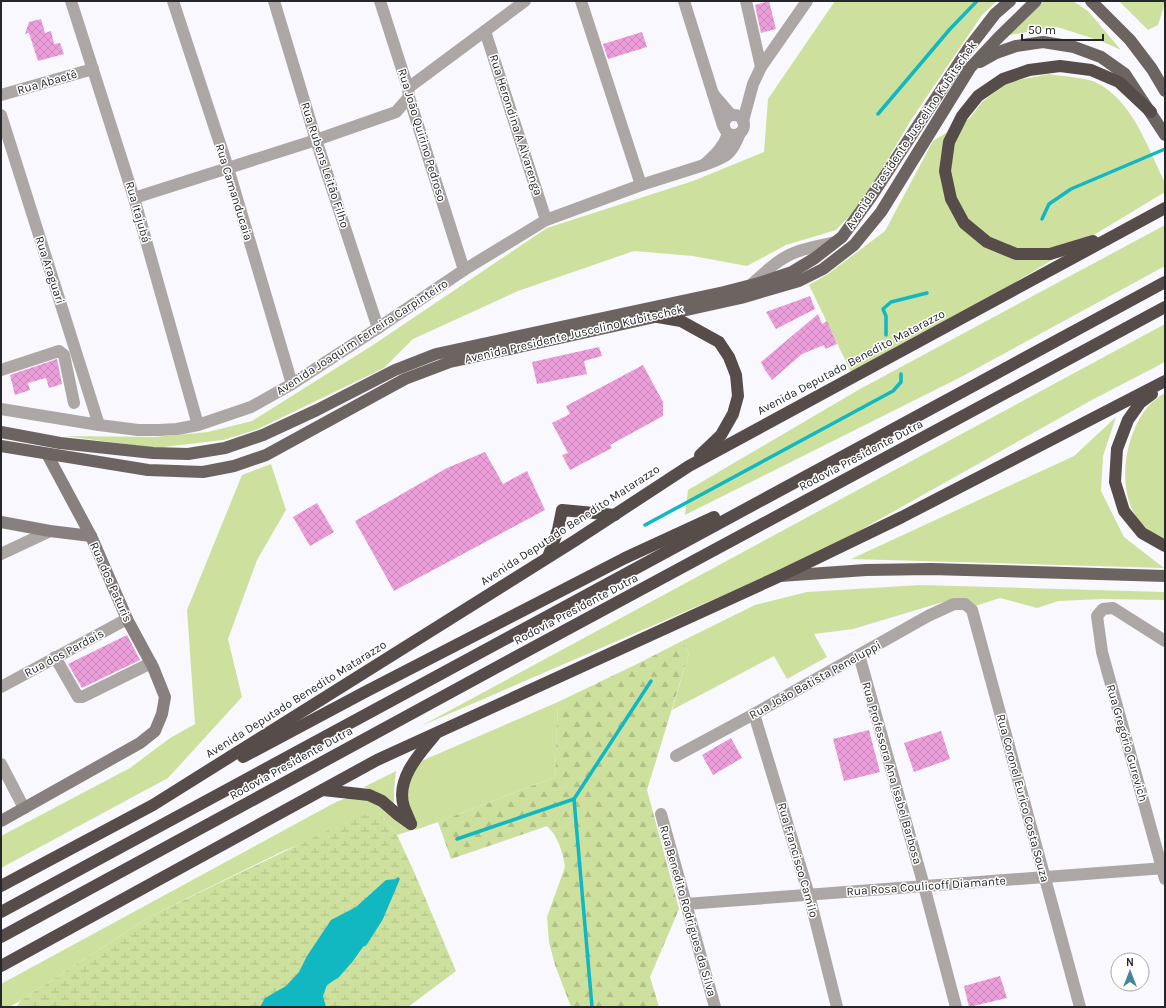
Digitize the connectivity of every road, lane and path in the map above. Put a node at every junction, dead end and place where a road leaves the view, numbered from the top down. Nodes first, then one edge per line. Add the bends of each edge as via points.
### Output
1 (71, 1) edge
2 (173, 1) edge
3 (274, 1) edge
4 (380, 1) edge
5 (525, 1) edge
6 (581, 1) edge
7 (684, 1) edge
8 (746, 1) edge
9 (807, 1) edge
10 (1010, 1) edge
11 (1036, 1) edge
12 (1092, 1) edge
13 (485, 31) junction
14 (761, 67) junction
15 (970, 68) junction
16 (93, 69) junction
17 (1165, 91) edge
18 (408, 93) junction
19 (713, 94) junction
20 (1, 95) edge
21 (1152, 112) junction
22 (1, 114) edge
23 (736, 117) junction
24 (731, 131) junction
25 (1163, 131) edge
26 (316, 140) junction
27 (228, 168) junction
28 (641, 185) junction
29 (134, 198) junction
30 (1165, 208) edge
31 (546, 220) junction
32 (1117, 234) junction
33 (835, 242) junction
34 (464, 270) junction
35 (1165, 282) edge
36 (751, 285) junction
37 (1165, 307) edge
38 (652, 316) junction
39 (378, 328) junction
40 (1, 370) edge
41 (1165, 382) edge
42 (292, 384) junction
43 (74, 403) dead end
44 (1, 409) edge
45 (99, 425) junction
46 (198, 425) junction
47 (1, 432) edge
48 (1, 446) edge
49 (47, 454) junction
50 (689, 466) junction
51 (819, 468) junction
52 (615, 514) junction
53 (1, 522) edge
54 (50, 531) junction
55 (91, 536) junction
56 (1165, 546) edge
57 (1, 554) edge
58 (548, 557) junction
59 (780, 576) junction
60 (1165, 576) edge
61 (954, 604) joint
62 (127, 619) junction
63 (1165, 641) edge
64 (859, 655) junction
65 (55, 657) junction
66 (151, 664) junction
67 (1, 687) edge
68 (754, 714) junction
69 (437, 732) junction
70 (676, 756) dead end
71 (1, 764) edge
72 (322, 790) junction
73 (153, 805) junction
74 (24, 808) junction
75 (660, 814) dead end
76 (1, 821) edge
77 (1164, 872) edge
78 (1045, 876) junction
79 (1, 886) edge
80 (924, 886) junction
81 (809, 895) junction
82 (686, 904) junction
83 (1, 912) edge
84 (1, 937) edge
85 (1, 966) edge
86 (715, 1007) edge
87 (837, 1007) edge
88 (956, 1007) edge
89 (1080, 1007) edge

1 - 16 street, Rua Itajubá
2 - 27 street, Rua Camanducaia
3 - 26 street, Rua Rubens Leitão Filho
4 - 18 street, Rua João Quirino Pedroso
5 - 13 street
6 - 28 street
7 - 19 street
8 - 14 street
9 - 14 street
10 - 33 main road, Avenida Presidente Juscelino Kubitschek via 995,14 968,49 871,197 842,237
11 - 15 main road, Avenida Presidente Juscelino Kubitschek
12 - 17 main road via 1130,40
13 - 18 street
13 - 31 street, Rua Herondina A Alvarenga
14 - 23 street
15 - 21 main road via 996,53 1016,46 1043,42 1074,47 1101,57 1125,74
15 - 38 main road, Avenida Presidente Juscelino Kubitschek via 881,212 854,245 823,269 799,281 741,298
16 - 20 street, Rua Abaetê
16 - 29 street, Rua Itajubá
18 - 26 street via 396,112
18 - 34 street, Rua João Quirino Pedroso
19 - 23 street
19 - 24 street
21 - 25 main road
21 - 32 highway via 1119,82 1090,70 1060,66 1029,70 1003,79 978,96 962,116 949,142 945,171 951,199 964,223 987,242 1016,254 1050,254
22 - 45 street, Rua Araguari
23 - 24 street via 726,118
23 - 24 street via 744,128
24 - 28 street, Avenida Joaquim Ferreira Carpinteiro via 719,151 704,165
26 - 27 street
26 - 39 street, Rua Rubens Leitão Filho
27 - 29 street
27 - 42 street, Rua Camanducaia
28 - 31 street, Avenida Joaquim Ferreira Carpinteiro
29 - 46 street, Rua Itajubá
30 - 32 highway, Avenida Deputado Benedito Matarazzo
31 - 34 street, Avenida Joaquim Ferreira Carpinteiro
32 - 50 highway, Avenida Deputado Benedito Matarazzo
33 - 36 main road, Avenida Presidente Juscelino Kubitschek via 792,272
33 - 36 street via 798,251 786,257
34 - 39 street, Avenida Joaquim Ferreira Carpinteiro
35 - 51 highway, Rodovia Presidente Dutra
36 - 47 main road, Avenida Presidente Juscelino Kubitschek via 436,354 395,370 263,435 225,448 188,454 153,453 60,443
37 - 84 highway, Rodovia Presidente Dutra
38 - 49 main road, Avenida Presidente Juscelino Kubitschek via 450,362 405,379 266,455 234,466 203,472 148,470
38 - 50 highway via 681,321 719,342 729,357 736,375 738,396 733,414 721,435
39 - 42 street, Avenida Joaquim Ferreira Carpinteiro
40 - 43 street via 59,351 64,355
41 - 56 highway via 1140,403 1128,420 1117,449 1115,482 1124,511 1142,533
41 - 59 highway via 902,517
42 - 46 street, Avenida Joaquim Ferreira Carpinteiro via 251,407
44 - 45 street, Avenida Joaquim Ferreira Carpinteiro
45 - 46 street, Avenida Joaquim Ferreira Carpinteiro via 138,430 176,429
48 - 49 main road, Avenida Presidente Juscelino Kubitschek
49 - 55 main road, Rua dos Paturis
50 - 52 highway, Avenida Deputado Benedito Matarazzo
51 - 73 highway via 625,558
51 - 83 highway, Rodovia Presidente Dutra
52 - 58 highway, Avenida Deputado Benedito Matarazzo
52 - 58 highway via 562,510
53 - 54 main road
54 - 55 main road
54 - 57 street
55 - 62 main road, Rua dos Paturis
58 - 73 highway, Avenida Deputado Benedito Matarazzo
59 - 60 main road via 866,570 931,569
59 - 69 highway
61 - 64 street, Rua João Batista Peneluppi
61 - 78 street, Rua Coronel Eurico Costa Souza via 965,604 972,610
62 - 65 street, Rua dos Pardais
62 - 66 main road, Rua dos Paturis
63 - 77 street, Rua Gregório Gurevich via 1113,608 1103,608 1097,616 1102,652
64 - 68 street, Rua João Batista Peneluppi
64 - 80 street, Rua Professora Ana Isabel Barbosa
65 - 66 street via 78,697
65 - 67 street, Rua dos Pardais
66 - 74 main road, Rua dos Paturis via 165,697 155,731 140,743
68 - 70 street, Rua João Batista Peneluppi
68 - 81 street, Rua Francisco Camilo
69 - 72 highway via 377,760
69 - 72 highway via 419,755 403,783 403,806 411,824 382,801 369,795
71 - 74 street
72 - 85 highway
73 - 79 highway, Avenida Deputado Benedito Matarazzo
74 - 76 main road
75 - 82 street, Rua Benedito Rodrigues da Silva
77 - 78 street, Rua Rosa Coulicoff Diamante
78 - 80 street, Rua Rosa Coulicoff Diamante
78 - 89 street, Rua Coronel Eurico Costa Souza
80 - 81 street, Rua Rosa Coulicoff Diamante
80 - 88 street, Rua Professora Ana Isabel Barbosa
81 - 82 street, Rua Rosa Coulicoff Diamante
81 - 87 street, Rua Francisco Camilo
82 - 86 street, Rua Benedito Rodrigues da Silva

